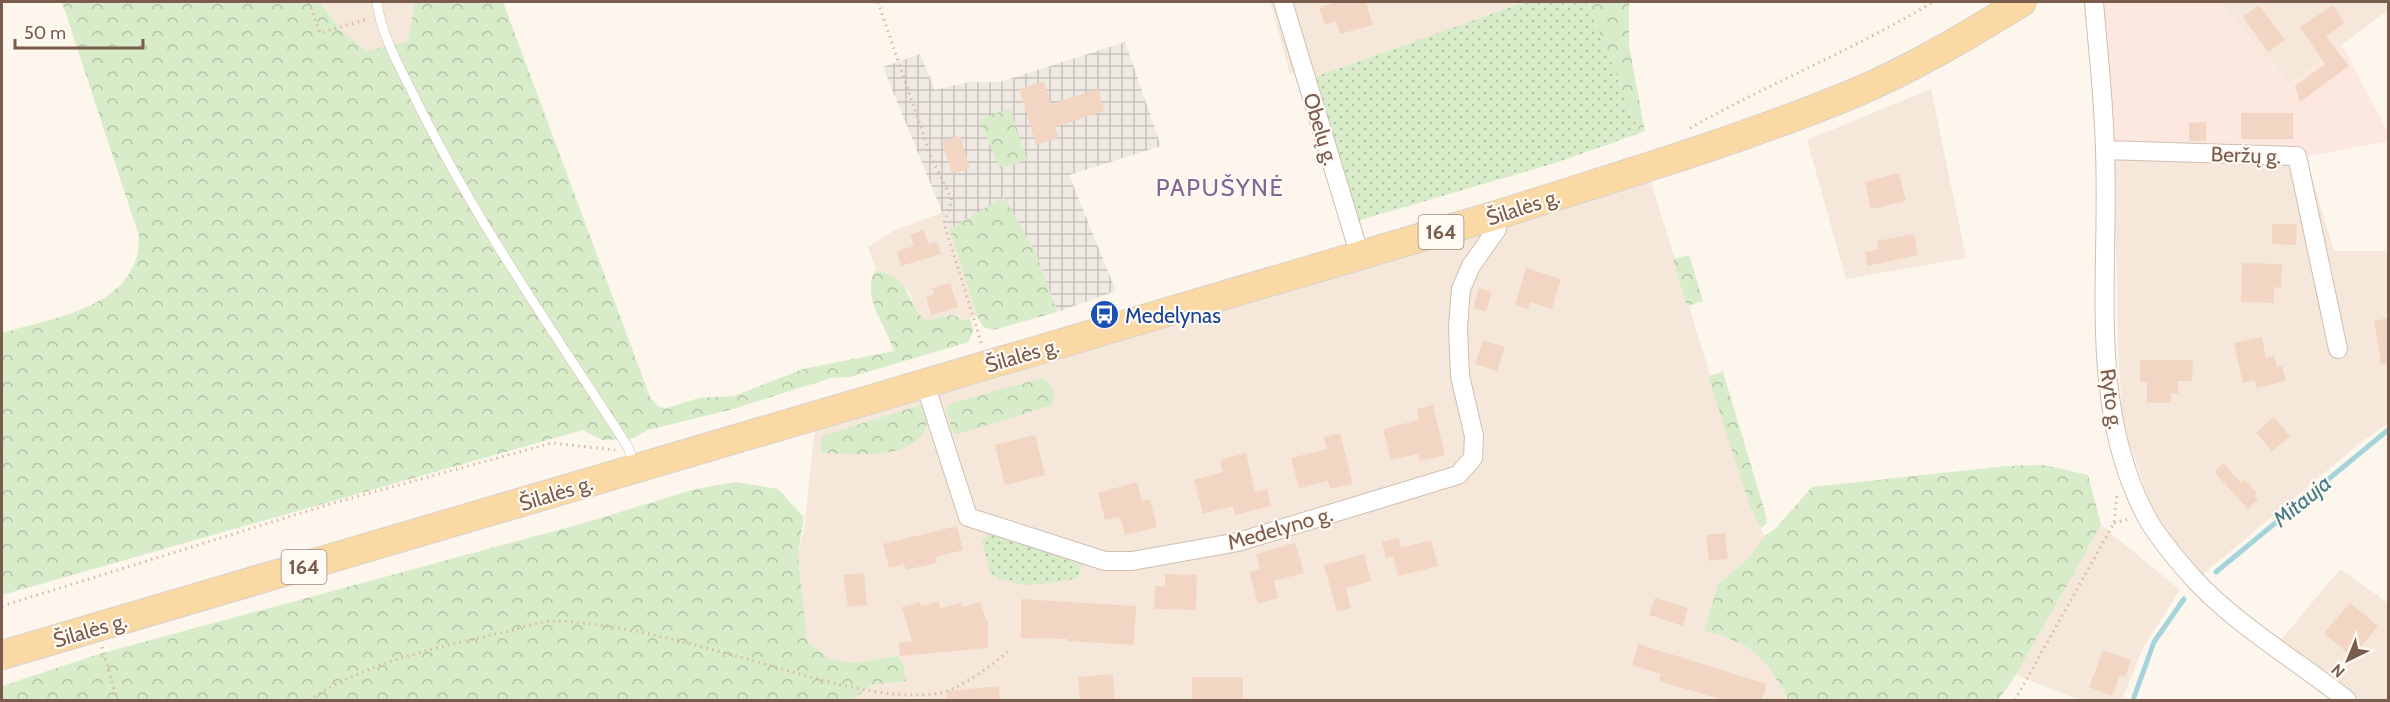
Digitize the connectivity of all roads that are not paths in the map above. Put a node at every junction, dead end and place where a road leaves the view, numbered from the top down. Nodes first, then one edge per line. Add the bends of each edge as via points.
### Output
1 (377, 2) edge
2 (1283, 2) edge
3 (2022, 2) edge
4 (2094, 2) edge
5 (2105, 150) junction
6 (1497, 215) junction
7 (1360, 256) junction
8 (2338, 349) dead end
9 (925, 384) junction
10 (632, 458) junction
11 (2, 655) edge
12 (2347, 700) edge

1 - 10 lane via 378,16 451,171
2 - 7 street, Obelų g.
3 - 6 main road, Šilalės g. / 164 via 1951,45 1852,94 1716,144
4 - 5 street, Ryto g.
5 - 8 street, Beržų g. via 2297,156
5 - 12 street, Ryto g. via 2106,370 2121,453 2145,514 2195,580 2223,606
6 - 7 main road, Šilalės g. / 164
6 - 9 street, Medelyno g. via 1497,229 1471,266 1461,289 1460,376 1474,436 1473,458 1458,475 1238,542 1131,561 1105,561 968,517
7 - 9 main road, Šilalės g. / 164 via 988,349
9 - 10 main road, Šilalės g. / 164
10 - 11 main road, Šilalės g. / 164 via 97,629

